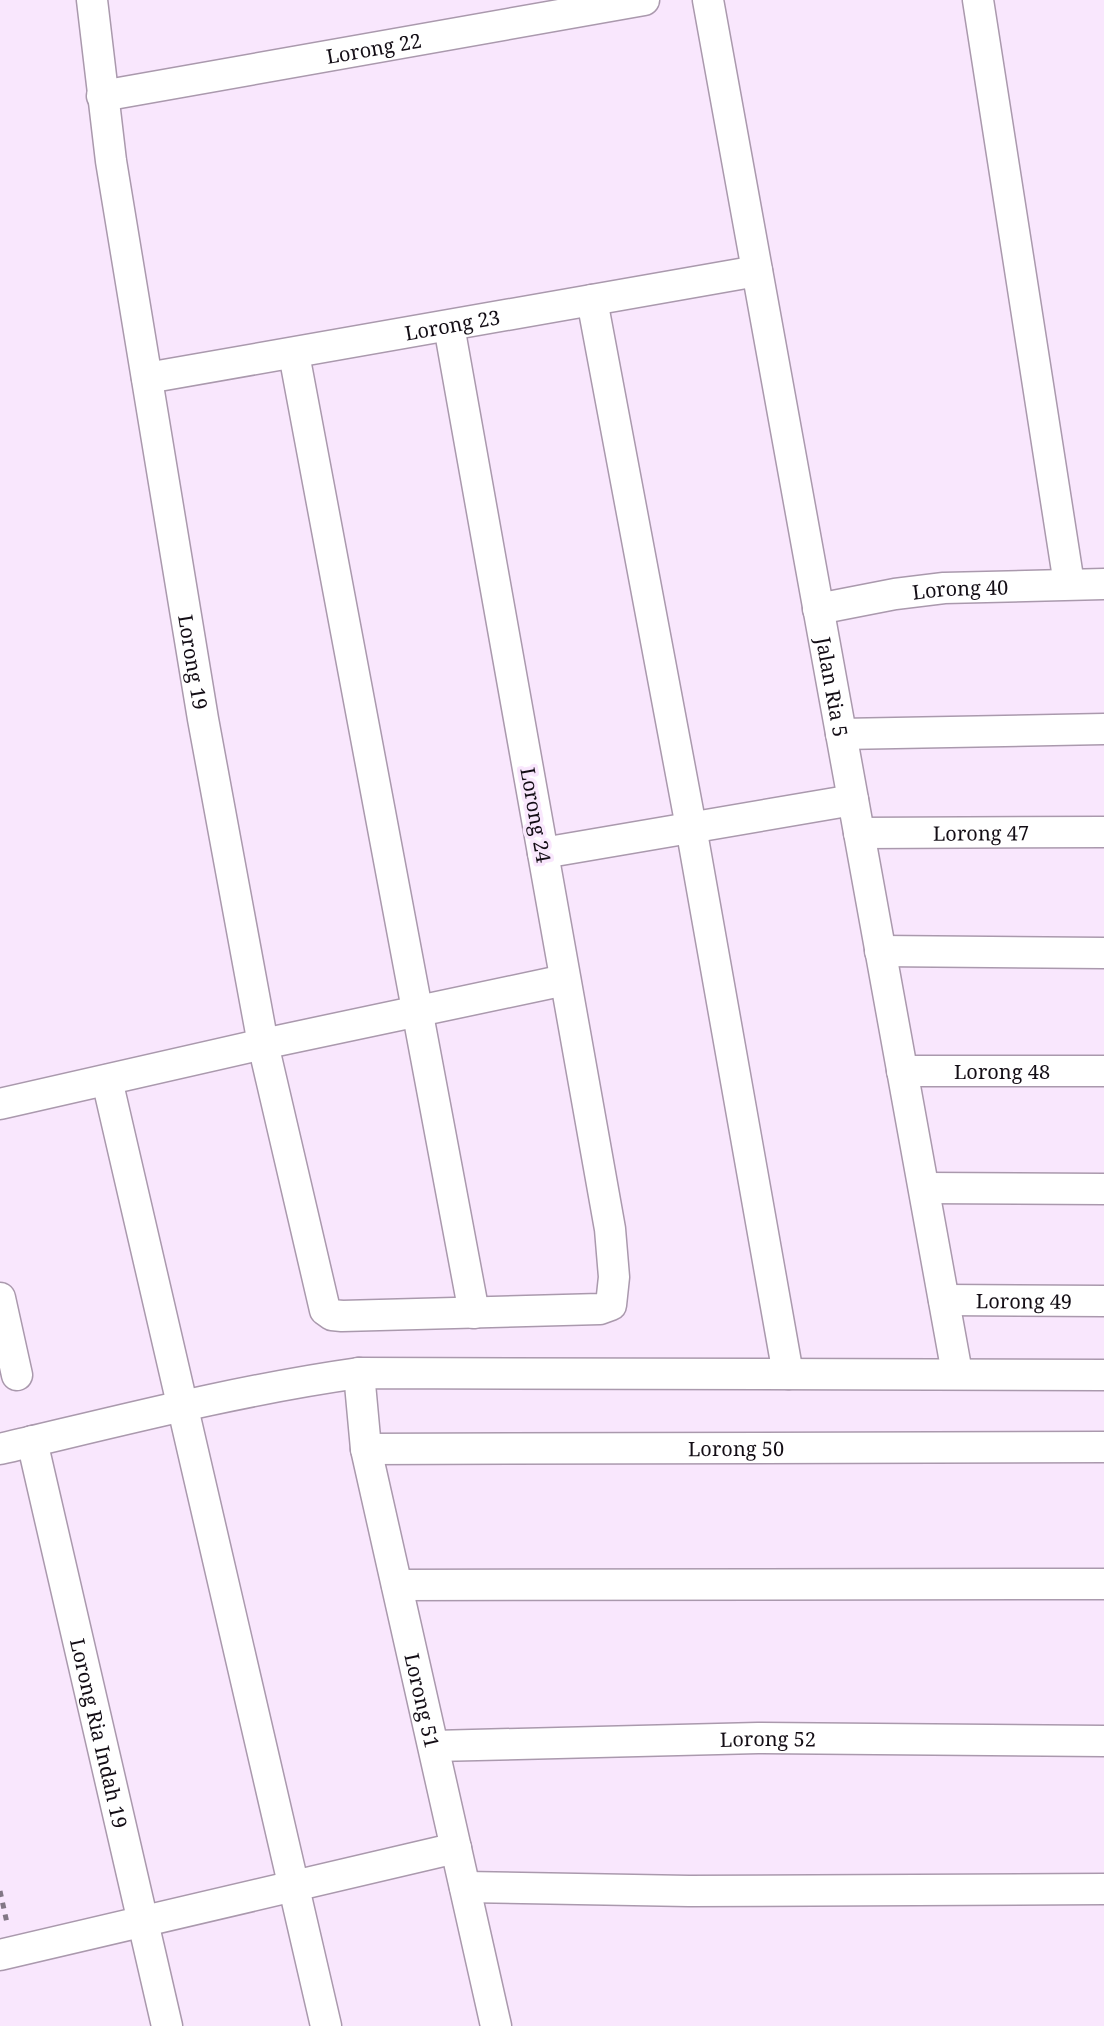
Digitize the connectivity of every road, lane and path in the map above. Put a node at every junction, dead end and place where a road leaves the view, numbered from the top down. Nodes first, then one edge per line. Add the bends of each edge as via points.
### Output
1 (92, 0) edge
2 (644, 0) edge
3 (708, 0) edge
4 (978, 0) edge
5 (102, 96) junction
6 (757, 271) junction
7 (592, 300) junction
8 (449, 326) junction
9 (294, 354) junction
10 (147, 378) junction
11 (1069, 584) junction
12 (1104, 584) edge
13 (818, 609) junction
14 (1104, 729) edge
15 (841, 734) junction
16 (853, 800) junction
17 (691, 827) junction
18 (1104, 832) edge
19 (859, 833) junction
20 (543, 853) junction
21 (880, 951) junction
22 (1104, 953) edge
23 (565, 980) junction
24 (417, 1012) junction
25 (263, 1044) junction
26 (902, 1071) junction
27 (1104, 1071) edge
28 (107, 1080) junction
29 (0, 1104) edge
30 (924, 1188) junction
31 (1104, 1189) edge
32 (0, 1298) edge
33 (944, 1300) junction
34 (1104, 1301) edge
35 (474, 1313) junction
36 (359, 1373) junction
37 (957, 1373) junction
38 (788, 1374) junction
39 (17, 1375) dead end
40 (1104, 1375) edge
41 (182, 1406) junction
42 (32, 1441) junction
43 (1104, 1447) edge
44 (0, 1449) edge
45 (366, 1449) junction
46 (1104, 1584) edge
47 (397, 1585) junction
48 (1104, 1741) edge
49 (434, 1746) junction
50 (456, 1848) junction
51 (295, 1886) junction
52 (465, 1887) junction
53 (1104, 1889) edge
54 (143, 1921) junction
55 (0, 1955) edge
56 (167, 2026) edge
57 (326, 2026) edge
58 (496, 2026) edge

1 - 5 street, Lorong 19
2 - 5 street, Lorong 22
3 - 6 street, Jalan Ria 5
4 - 11 street
5 - 10 street, Lorong 19
6 - 7 street, Lorong 23
6 - 13 street, Jalan Ria 5
7 - 8 street, Lorong 23
7 - 17 street
8 - 9 street, Lorong 23
8 - 20 street, Lorong 24
9 - 10 street, Lorong 23
9 - 24 street
10 - 25 street, Lorong 19
11 - 12 street, Lorong 40
11 - 13 street, Lorong 40 via 944,588
13 - 15 street, Jalan Ria 5
14 - 15 street
15 - 16 street, Jalan Ria 5
16 - 17 street
16 - 19 street, Jalan Ria 5
17 - 20 street
17 - 38 street
18 - 19 street, Lorong 47
19 - 21 street, Jalan Ria 5
20 - 23 street, Lorong 24
21 - 22 street
21 - 26 street, Jalan Ria 5
23 - 24 street
23 - 35 street, Lorong 24 via 610,1229 611,1305
24 - 25 street
24 - 35 street
25 - 28 street
25 - 35 street, Lorong 19 via 325,1310 332,1315
26 - 27 street, Lorong 48
26 - 30 street, Jalan Ria 5
28 - 29 street
28 - 41 street
30 - 31 street
30 - 33 street, Jalan Ria 5
32 - 39 street
33 - 34 street, Lorong 49
33 - 37 street, Jalan Ria 5
36 - 38 street
36 - 41 street
36 - 45 street, Lorong 51
37 - 38 street
37 - 40 street
41 - 42 street
41 - 51 street
42 - 44 street
42 - 54 street, Lorong Ria Indah 19
43 - 45 street, Lorong 50
45 - 47 street, Lorong 51
46 - 47 street
47 - 49 street, Lorong 51
48 - 49 street, Lorong 52 via 758,1738
49 - 50 street, Lorong 51
50 - 51 street
50 - 52 street, Lorong 51
51 - 54 street
51 - 57 street
52 - 53 street
52 - 58 street, Lorong 51
54 - 55 street
54 - 56 street, Lorong Ria Indah 19

